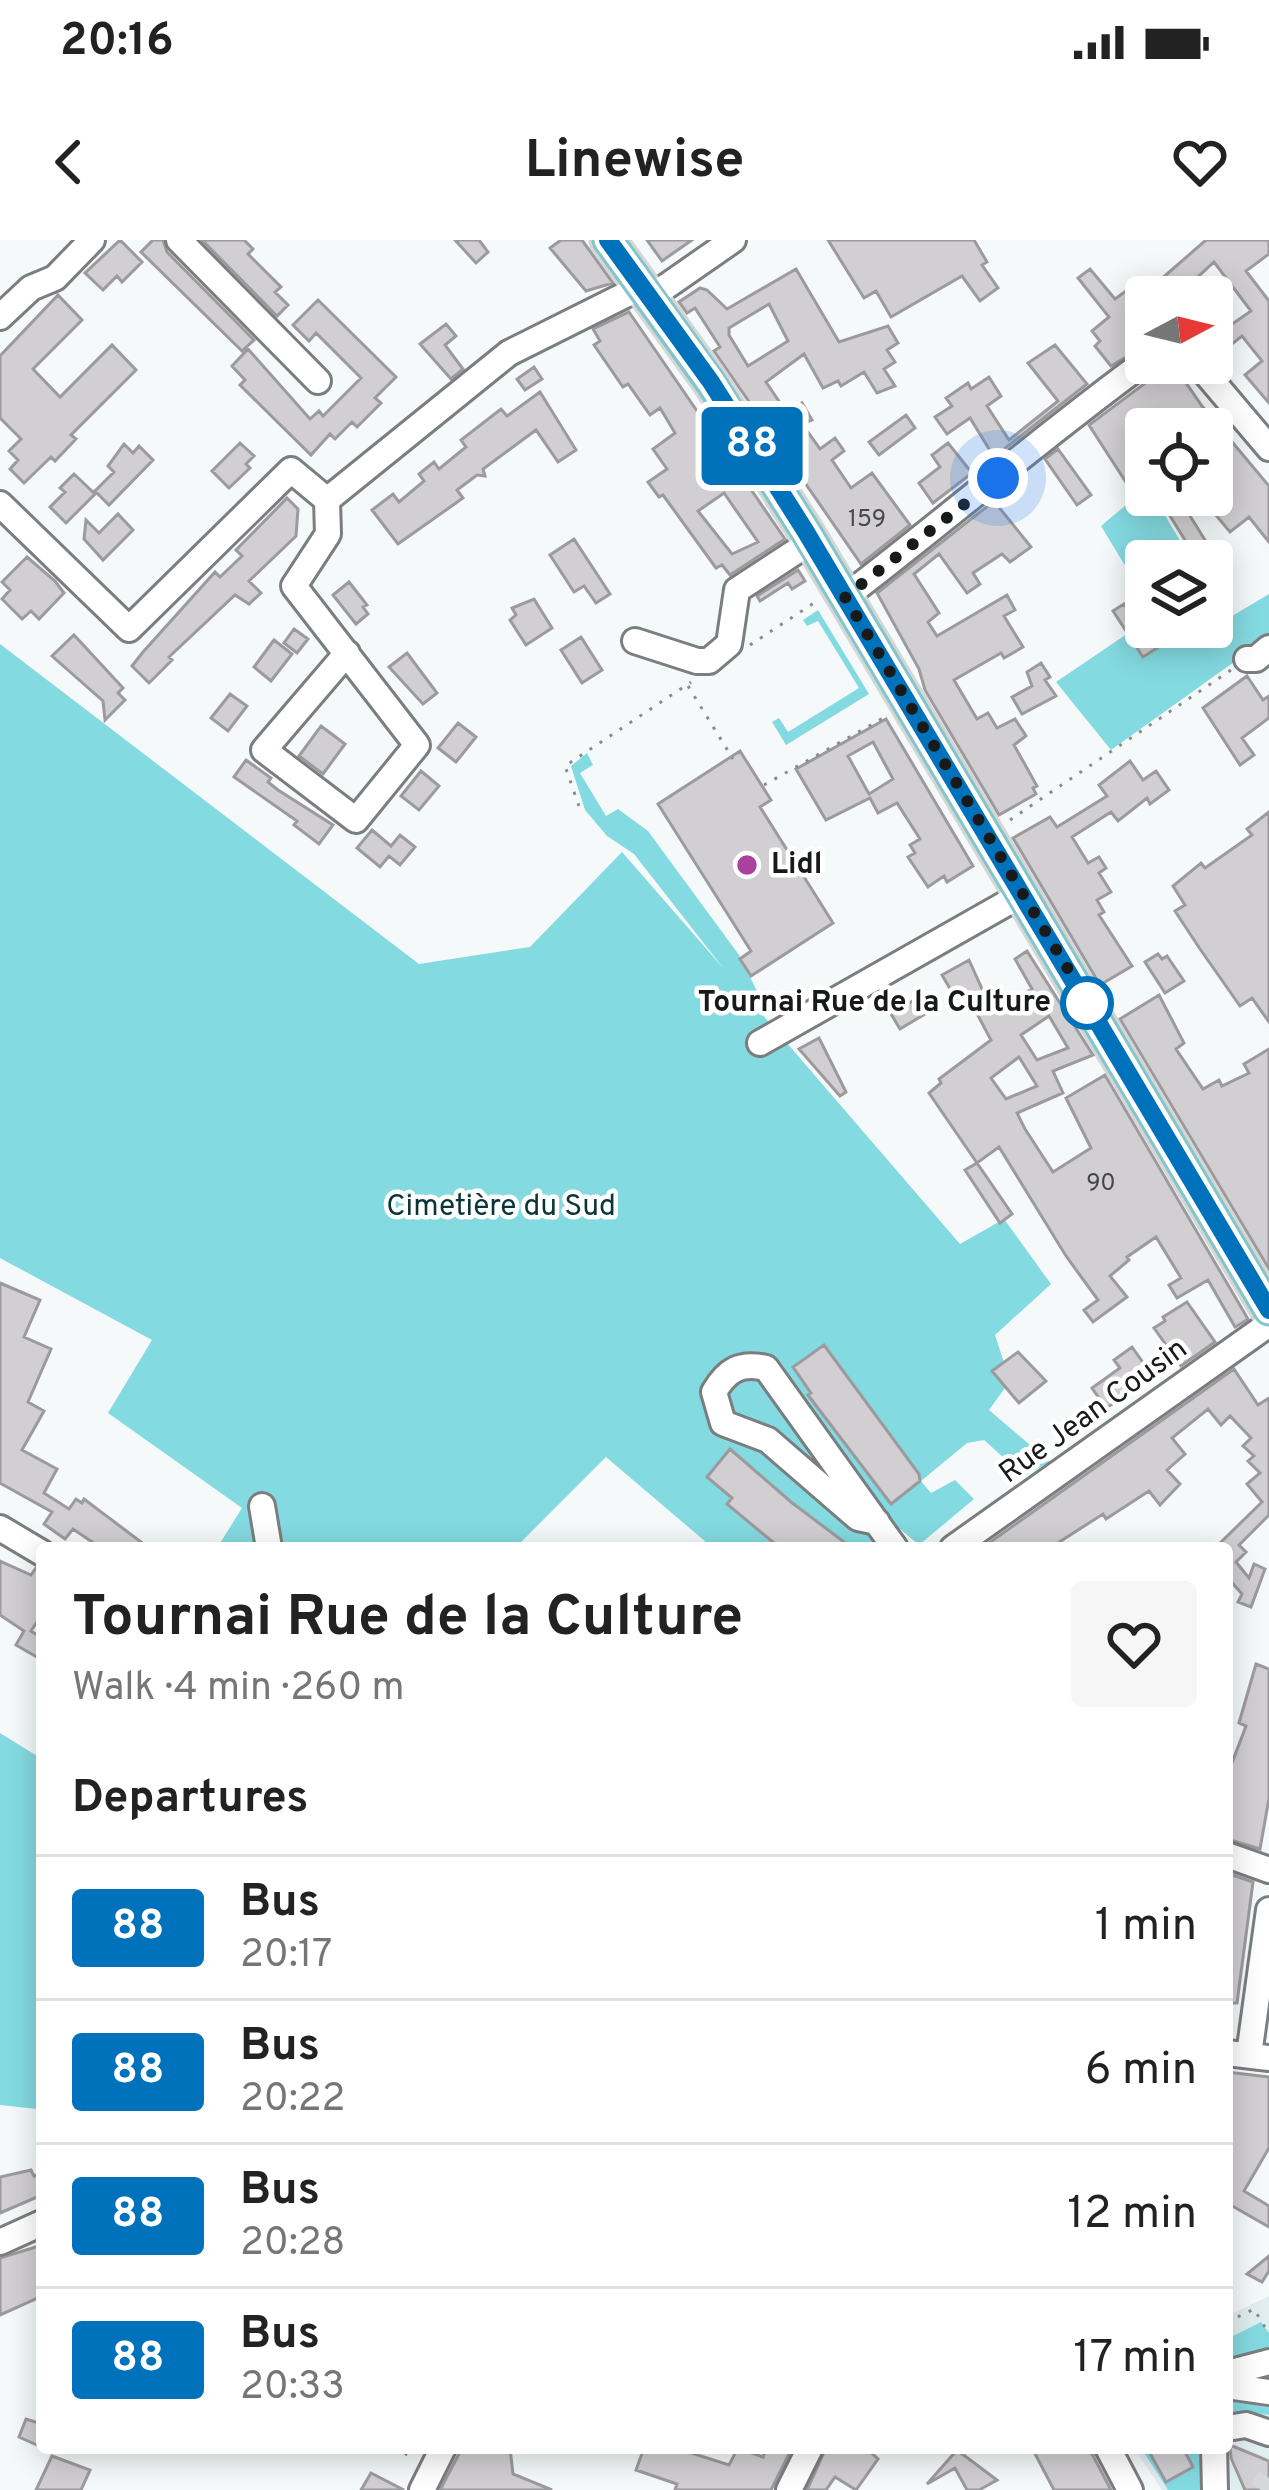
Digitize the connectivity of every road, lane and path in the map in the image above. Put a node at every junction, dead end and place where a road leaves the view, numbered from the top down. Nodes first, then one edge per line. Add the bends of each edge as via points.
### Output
1 (92, 240) edge
2 (179, 240) edge
3 (608, 240) edge
4 (733, 240) edge
5 (647, 291) junction
6 (0, 317) edge
7 (1125, 377) edge
8 (318, 381) dead end
9 (1215, 384) edge
10 (1269, 448) edge
11 (327, 500) junction
12 (0, 504) edge
13 (812, 541) junction
14 (842, 592) junction
15 (635, 641) dead end
16 (741, 650) dead end
17 (346, 653) junction
18 (1258, 654) edge
19 (704, 674) dead end
20 (687, 685) junction
21 (908, 704) junction
22 (733, 759) dead end
23 (764, 785) dead end
24 (579, 806) dead end
25 (988, 835) junction
26 (1023, 894) junction
27 (760, 1043) dead end
28 (1269, 1310) edge
29 (1269, 1324) edge
30 (262, 1506) dead end
31 (877, 1522) junction
32 (0, 1528) edge
33 (268, 1542) edge
34 (891, 1542) edge
35 (960, 1542) edge
36 (36, 1549) edge
37 (1233, 1858) edge
38 (1269, 1870) edge
39 (1269, 1910) edge
40 (1248, 2055) edge
41 (36, 2226) edge
42 (0, 2242) edge
43 (1233, 2319) edge
44 (1269, 2334) edge
45 (1269, 2362) edge
46 (1233, 2371) edge
47 (1233, 2387) edge
48 (1269, 2392) edge
49 (1233, 2427) edge
50 (1269, 2433) edge
51 (440, 2454) edge
52 (807, 2454) edge
53 (1111, 2454) edge
54 (1214, 2454) edge
55 (422, 2490) edge
56 (789, 2490) edge
57 (1130, 2490) edge
58 (1215, 2490) edge

1 - 6 street
2 - 8 street
3 - 5 main road
4 - 5 street
5 - 11 street via 509,353
5 - 13 main road
7 - 14 street
9 - 10 street
11 - 12 street via 291,470 129,629
11 - 17 street via 328,534 294,586
13 - 14 main road
13 - 15 street via 737,590 733,633 709,661
14 - 16 path
14 - 21 main road
17 - 17 street via 417,745 356,820 264,750
18 - 25 path
19 - 20 path
20 - 22 path
20 - 24 path via 565,766
21 - 23 path
21 - 25 main road
25 - 26 main road
26 - 27 street
26 - 28 main road
29 - 35 street, Rue Jean Cousin
30 - 33 street
31 - 31 street via 766,1368 749,1364 724,1374 714,1392 723,1424 768,1440 858,1518
31 - 34 street
32 - 36 street
37 - 38 street
39 - 40 street
41 - 42 street
43 - 44 path via 1254,2309
45 - 46 street
47 - 48 street
49 - 50 street
51 - 55 street
52 - 56 street
53 - 57 street
54 - 58 street

